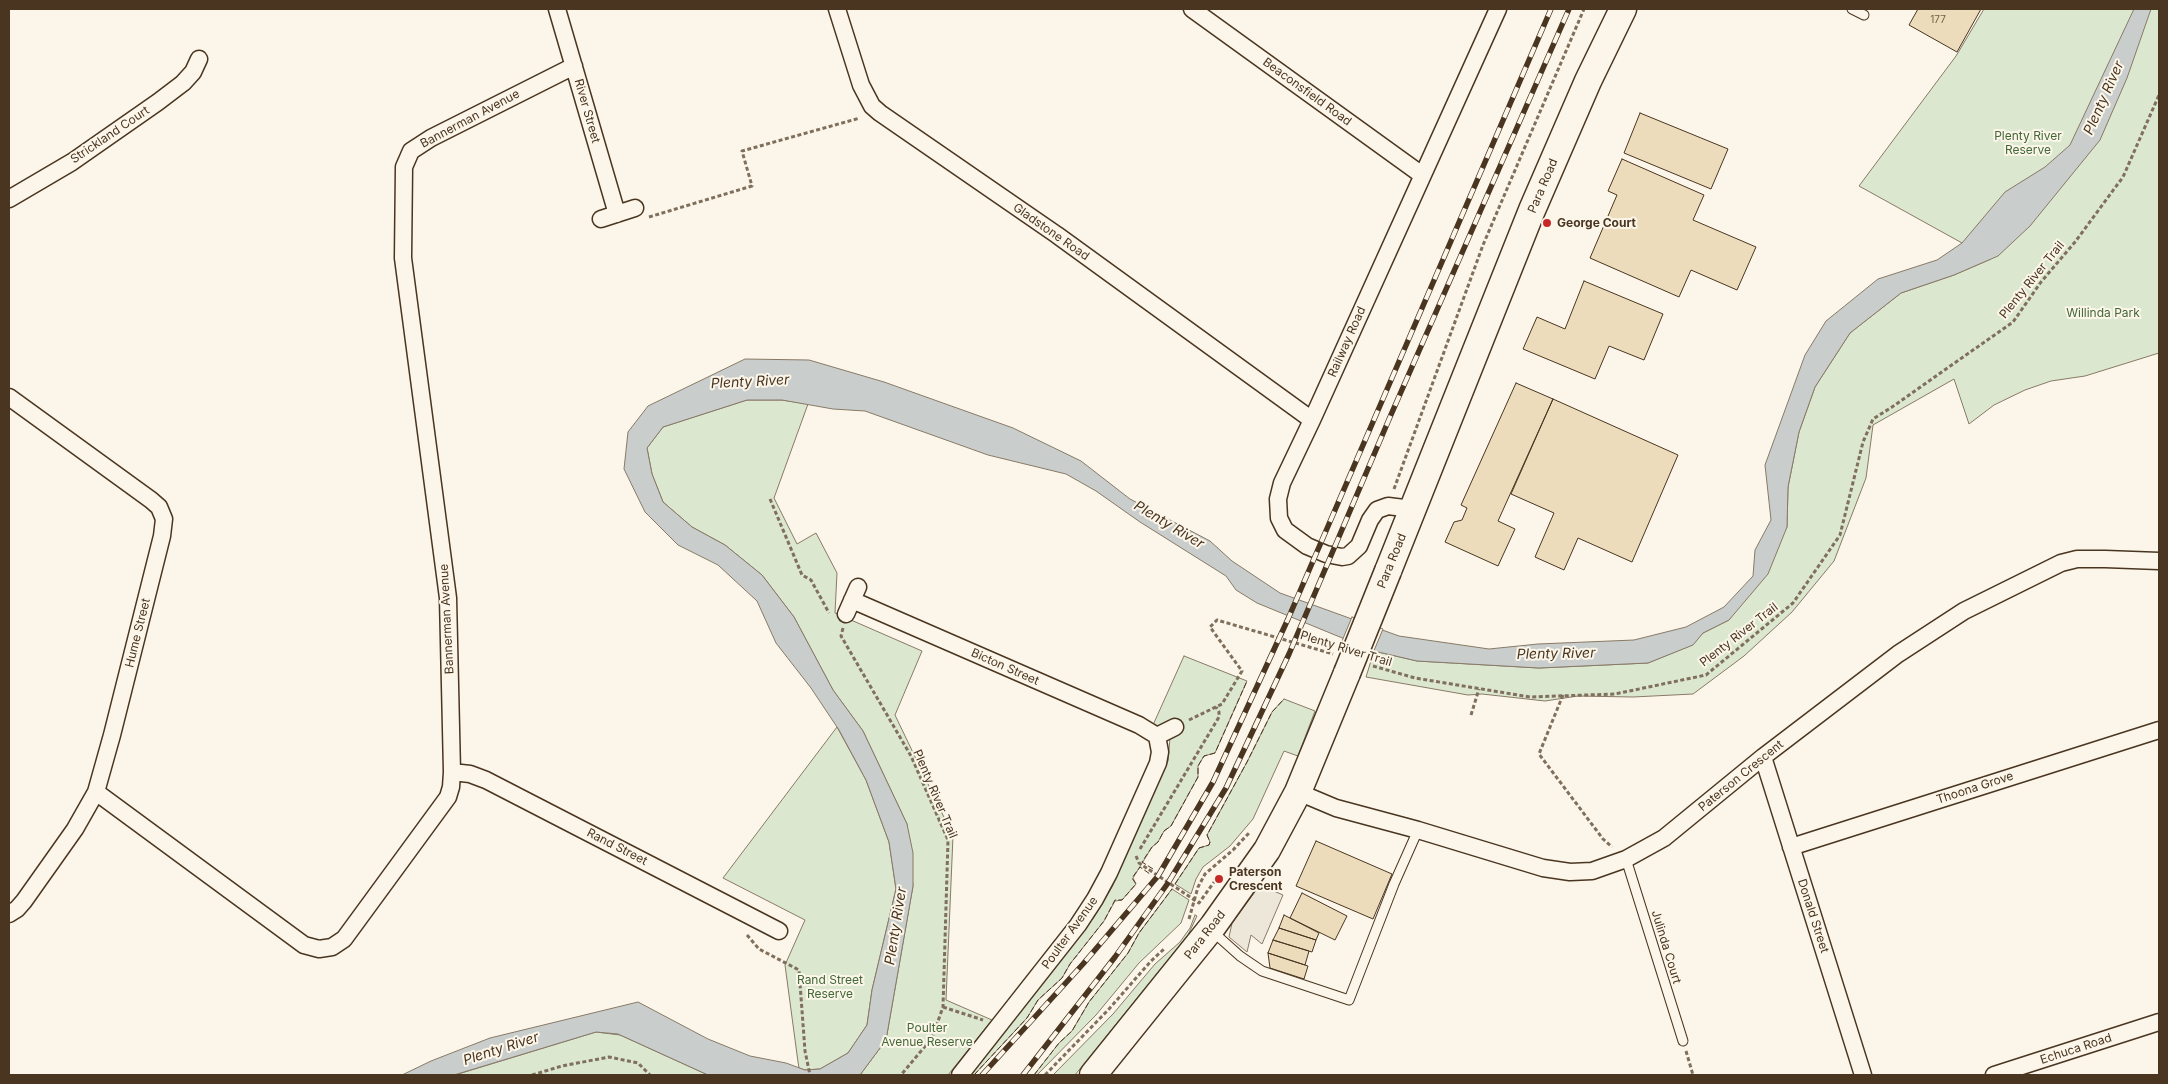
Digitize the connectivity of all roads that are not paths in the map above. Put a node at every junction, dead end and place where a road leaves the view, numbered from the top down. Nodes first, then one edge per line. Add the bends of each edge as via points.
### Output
1 (557, 9) edge
2 (837, 9) edge
3 (1192, 9) edge
4 (1498, 9) edge
5 (1623, 9) edge
6 (1852, 9) edge
7 (1864, 15) dead end
8 (200, 59) dead end
9 (574, 66) junction
10 (1422, 175) junction
11 (9, 200) edge
12 (642, 212) road end
13 (618, 214) junction
14 (601, 219) dead end
15 (9, 397) edge
16 (1312, 420) junction
17 (1400, 508) junction
18 (2159, 561) edge
19 (852, 600) road end
20 (1175, 727) road end
21 (2159, 730) edge
22 (1157, 736) junction
23 (1763, 757) junction
24 (452, 772) junction
25 (96, 792) junction
26 (1298, 792) junction
27 (1418, 830) junction
28 (1791, 847) junction
29 (1626, 859) junction
30 (9, 914) edge
31 (1198, 926) junction
32 (780, 931) dead end
33 (2159, 1022) edge
34 (1683, 1041) road end
35 (960, 1075) edge
36 (1093, 1075) edge
37 (1863, 1075) edge
38 (1994, 1075) edge

1 - 9 street, River Street
2 - 16 street, Gladstone Road via 861,85 872,106 880,113 1057,235
3 - 10 street, Beaconsfield Road
4 - 10 street, Railway Road
5 - 17 main road, Para Road via 1588,81
6 - 7 lane
8 - 11 street, Strickland Court via 183,83 158,102 72,162
9 - 13 street, River Street
9 - 24 street, Bannerman Avenue via 431,138 411,151 404,167 403,258 448,598
10 - 16 street, Railway Road
12 - 13 street
13 - 14 street
15 - 25 street, Hume Street via 152,500 164,520
16 - 17 street, Railway Road via 1279,491 1279,518 1285,530 1307,546 1326,554 1348,556 1359,546 1377,510
17 - 26 main road, Para Road, bridge via 1388,571
18 - 23 street, Paterson Crescent via 2077,559 2032,576 1933,629
19 - 22 street, Bicton Street via 1139,725
20 - 22 street
21 - 28 street, Thoona Grove
22 - 35 street, Poulter Avenue via 1158,763 1109,874 1078,925
23 - 28 street, Donald Street
23 - 29 street, Paterson Crescent via 1664,838
24 - 25 street, Bannerman Avenue via 448,797 344,939 332,948 319,950 304,945
24 - 32 street, Rand Street via 486,780
25 - 30 street, Hume Street via 75,829 24,901
26 - 27 street, Paterson Crescent via 1336,808
26 - 31 main road, Para Road via 1267,850
27 - 29 street, Paterson Crescent via 1542,868 1570,872 1592,871
27 - 31 lane via 1349,1000 1262,971
28 - 37 street, Donald Street
29 - 34 lane, Julinda Court
31 - 36 main road, Para Road
33 - 38 street, Echuca Road

